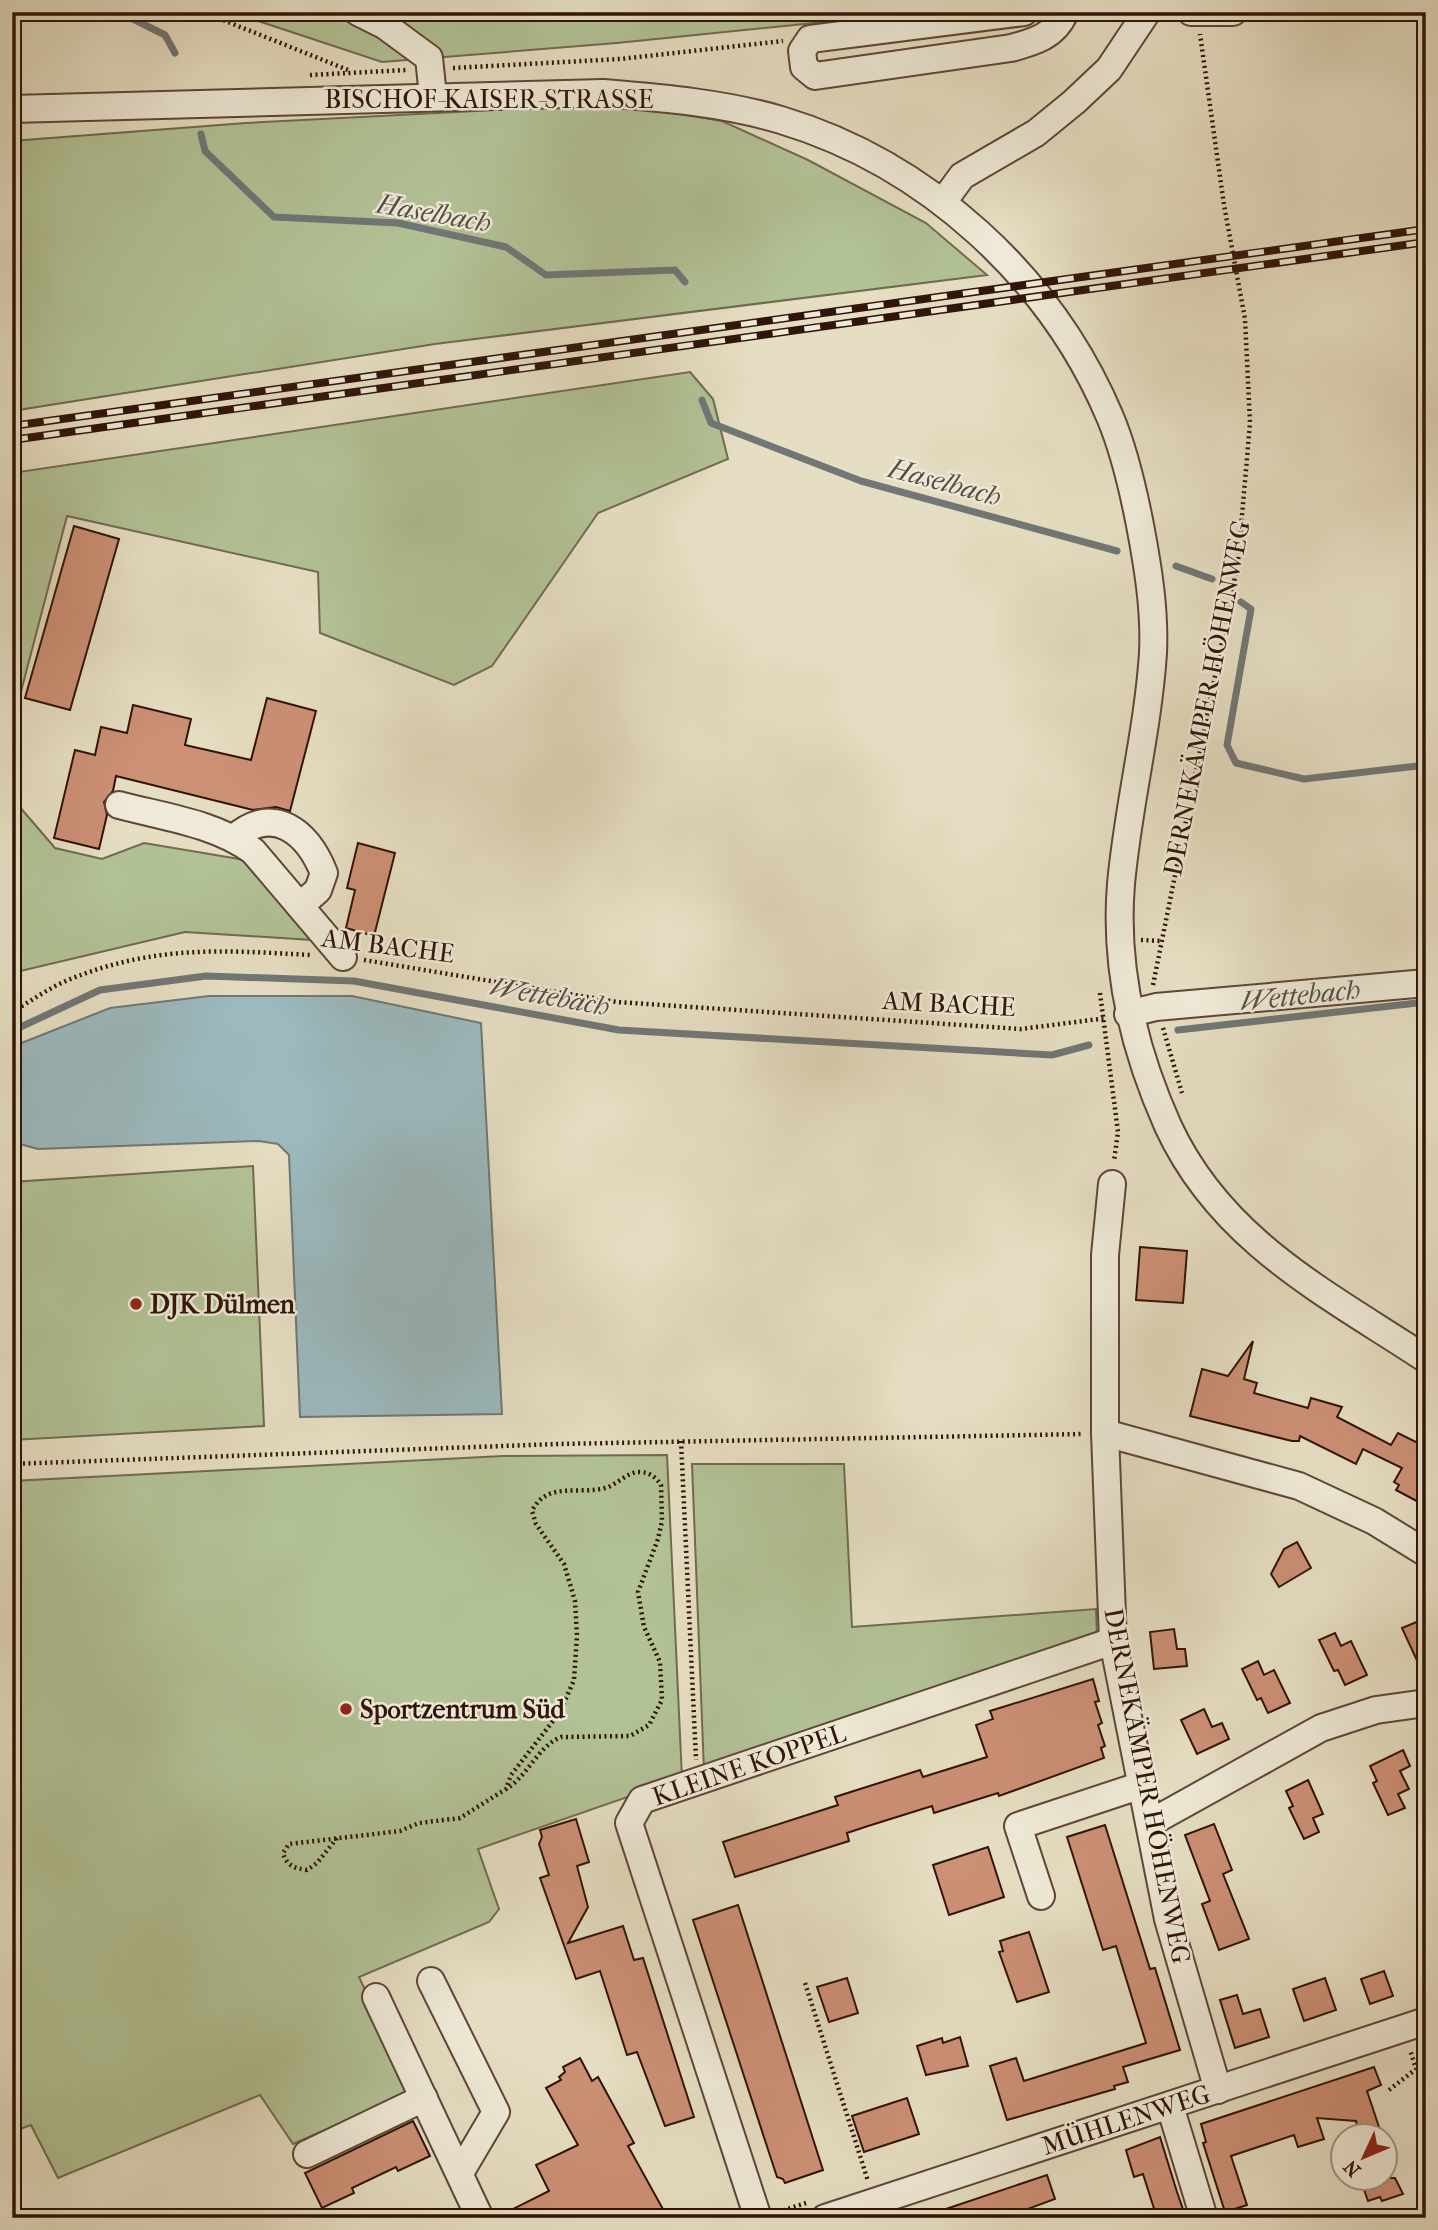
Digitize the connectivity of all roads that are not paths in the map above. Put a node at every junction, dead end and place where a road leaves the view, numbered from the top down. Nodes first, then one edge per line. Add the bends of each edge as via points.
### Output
1 (358, 12) edge
2 (1024, 12) edge
3 (1065, 12) edge
4 (1147, 12) edge
5 (1233, 12) edge
6 (1194, 13) edge
7 (433, 96) junction
8 (12, 109) edge
9 (943, 202) junction
10 (119, 806) dead end
11 (234, 838) junction
12 (300, 905) junction
13 (343, 957) road end
14 (1426, 983) edge
15 (1115, 1016) junction
16 (1112, 1184) dead end
17 (1426, 1359) edge
18 (1105, 1433) junction
19 (1426, 1553) edge
20 (1113, 1641) junction
21 (1426, 1703) edge
22 (1142, 1785) junction
23 (1150, 1823) junction
24 (1041, 1896) dead end
25 (431, 1981) dead end
26 (376, 1997) dead end
27 (1415, 2025) edge
28 (1218, 2090) junction
29 (424, 2098) junction
30 (1170, 2106) junction
31 (307, 2154) dead end
32 (460, 2173) junction
33 (860, 2210) edge
34 (480, 2218) edge
35 (758, 2218) edge
36 (825, 2218) edge
37 (1204, 2218) edge

1 - 7 street via 429,58
2 - 3 street via 810,39 802,51 804,67 815,76 1021,45 1041,40 1057,27
4 - 9 street via 1101,78 1036,132 962,176
5 - 6 street
7 - 8 street, BISCHOF-KAISER-STRASSE
7 - 9 street, BISCHOF-KAISER-STRASSE via 603,93 673,99 780,120 841,142
9 - 15 street, BISCHOF-KAISER-STRASSE via 975,228 1054,316 1111,418 1135,499 1150,575 1153,652 1121,885
10 - 11 street
11 - 12 street via 253,851
11 - 12 street via 254,825 273,823 290,827 305,839 324,873 318,890
12 - 13 street
14 - 15 street via 1156,1007
15 - 17 street, BISCHOF-KAISER-STRASSE via 1148,1076 1170,1130 1198,1178 1237,1227 1284,1267
16 - 18 street, DERNEKÄMPER HÖHENWEG via 1105,1255
18 - 19 street via 1299,1486 1374,1521
18 - 20 street, DERNEKÄMPER HÖHENWEG
20 - 22 street, DERNEKÄMPER HÖHENWEG
20 - 35 street, KLEINE KOPPEL via 642,1800 629,1823
21 - 23 street via 1376,1710 1321,1728
22 - 23 street, DERNEKÄMPER HÖHENWEG
22 - 24 street via 1017,1826
23 - 28 street, DERNEKÄMPER HÖHENWEG via 1168,1919
25 - 32 street via 496,2112
26 - 29 street
27 - 28 street, MÜHLENWEG
28 - 30 street, MÜHLENWEG
29 - 31 street
29 - 32 street
30 - 33 street, MÜHLENWEG
30 - 37 street
32 - 34 street
33 - 36 street, MÜHLENWEG

